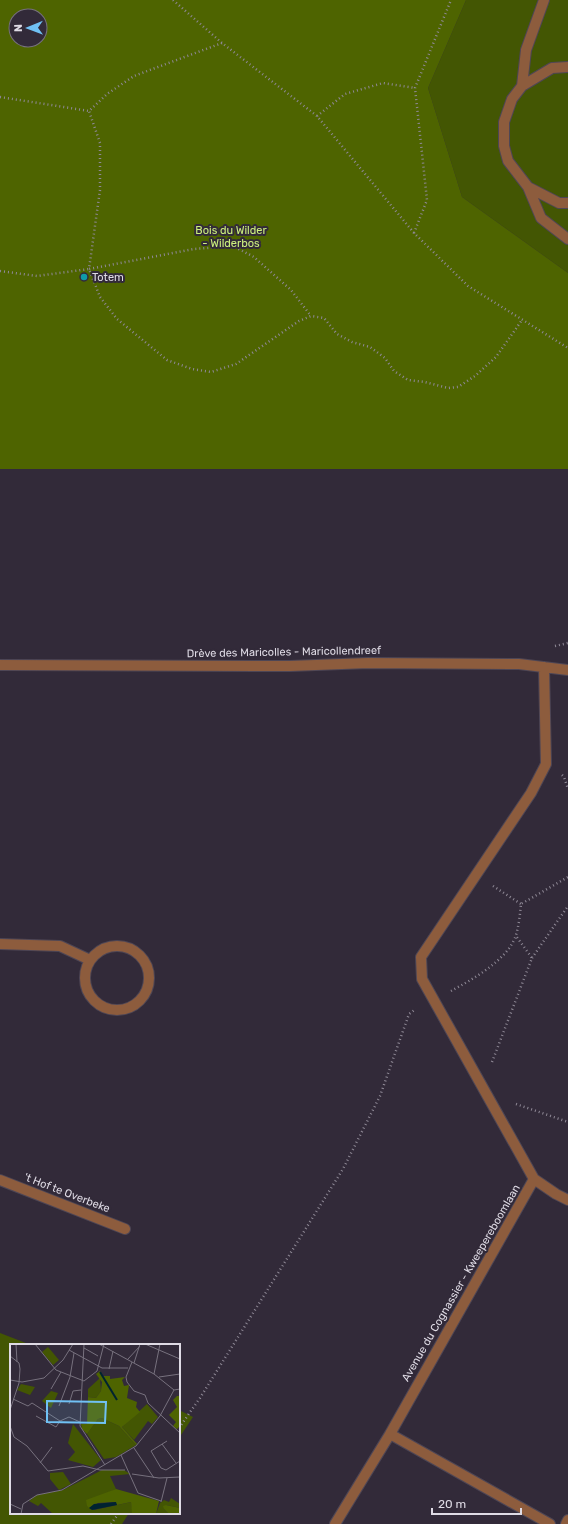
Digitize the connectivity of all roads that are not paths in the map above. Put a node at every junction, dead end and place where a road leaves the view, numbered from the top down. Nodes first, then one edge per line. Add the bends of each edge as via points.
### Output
1 (544, 0) edge
2 (568, 67) edge
3 (522, 86) junction
4 (528, 188) junction
5 (568, 203) edge
6 (568, 239) edge
7 (0, 665) edge
8 (544, 667) junction
9 (568, 670) edge
10 (0, 944) edge
11 (90, 960) junction
12 (534, 1179) junction
13 (0, 1180) edge
14 (568, 1200) edge
15 (125, 1229) dead end
16 (390, 1434) junction
17 (568, 1520) edge
18 (336, 1524) edge
19 (550, 1524) edge
20 (566, 1524) edge

1 - 3 street via 526,50
2 - 3 street via 552,68
3 - 4 street via 512,99 504,122 504,146 508,161
4 - 5 street via 559,203
4 - 6 street via 541,218
7 - 8 street, Drève des Maricolles - Maricollendreef via 290,666 368,663 519,664
8 - 9 street, Drève des Maricolles - Maricollendreef
8 - 12 street, Avenue du Cognassier - Kweepereboomlaan via 546,764 531,793 421,957 422,979
10 - 11 street via 60,946
11 - 11 street via 85,974 87,989 101,1005 123,1009 136,1003 146,992 148,970 136,952 115,946 100,950
12 - 14 street
12 - 16 street, Avenue du Cognassier - Kweepereboomlaan
13 - 15 street, 't Hof te Overbeke
16 - 18 street, Avenue du Cognassier - Kweepereboomlaan
16 - 19 street
17 - 20 street

